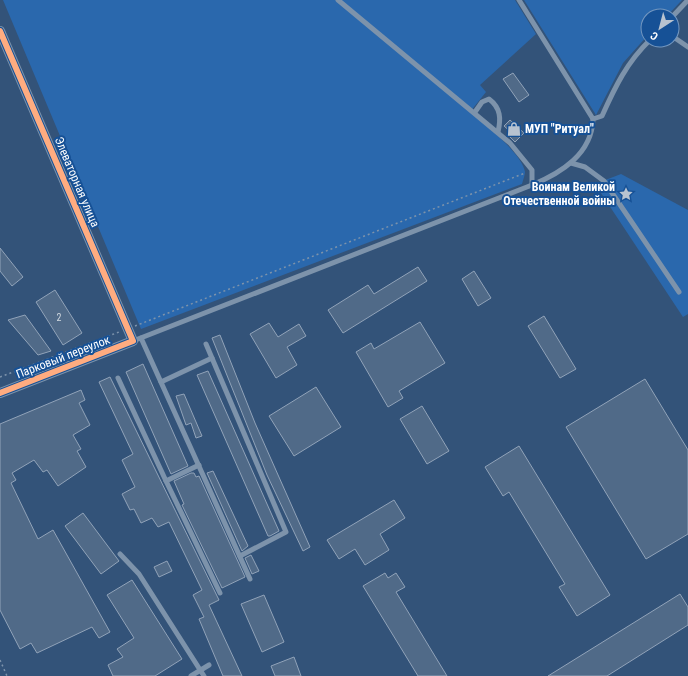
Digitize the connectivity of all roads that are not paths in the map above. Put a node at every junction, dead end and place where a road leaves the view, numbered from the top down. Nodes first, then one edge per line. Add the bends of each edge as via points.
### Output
1 (338, 0) edge
2 (519, 0) edge
3 (688, 0) edge
4 (680, 8) edge
5 (0, 31) edge
6 (643, 48) edge
7 (475, 112) junction
8 (593, 119) junction
9 (498, 132) junction
10 (571, 163) junction
11 (532, 185) junction
12 (679, 292) dead end
13 (137, 339) junction
14 (206, 344) dead end
15 (212, 358) junction
16 (118, 378) dead end
17 (161, 382) junction
18 (0, 393) edge
19 (199, 465) junction
20 (166, 481) junction
21 (120, 554) dead end
22 (240, 556) junction
23 (250, 579) dead end
24 (220, 593) dead end
25 (208, 665) dead end
26 (201, 670) junction
27 (191, 676) edge
28 (204, 676) edge

1 - 7 lane
2 - 8 lane
3 - 4 lane
5 - 13 street, Элеваторная улица via 128,328
6 - 8 lane via 616,84 602,116
7 - 9 lane
7 - 9 lane via 482,102 489,98 496,104 501,120
8 - 10 lane via 593,127 586,143
9 - 11 lane via 510,142 532,170
10 - 11 lane via 550,178
10 - 12 lane via 585,167 604,181
11 - 13 lane
13 - 17 lane
13 - 18 street, Парковый переулок
14 - 15 lane
15 - 17 lane
15 - 22 lane via 286,532
16 - 20 lane
17 - 19 lane
19 - 20 lane
19 - 22 lane
20 - 24 lane
21 - 26 lane via 139,574
22 - 23 lane
25 - 26 lane
26 - 27 lane
26 - 28 lane

